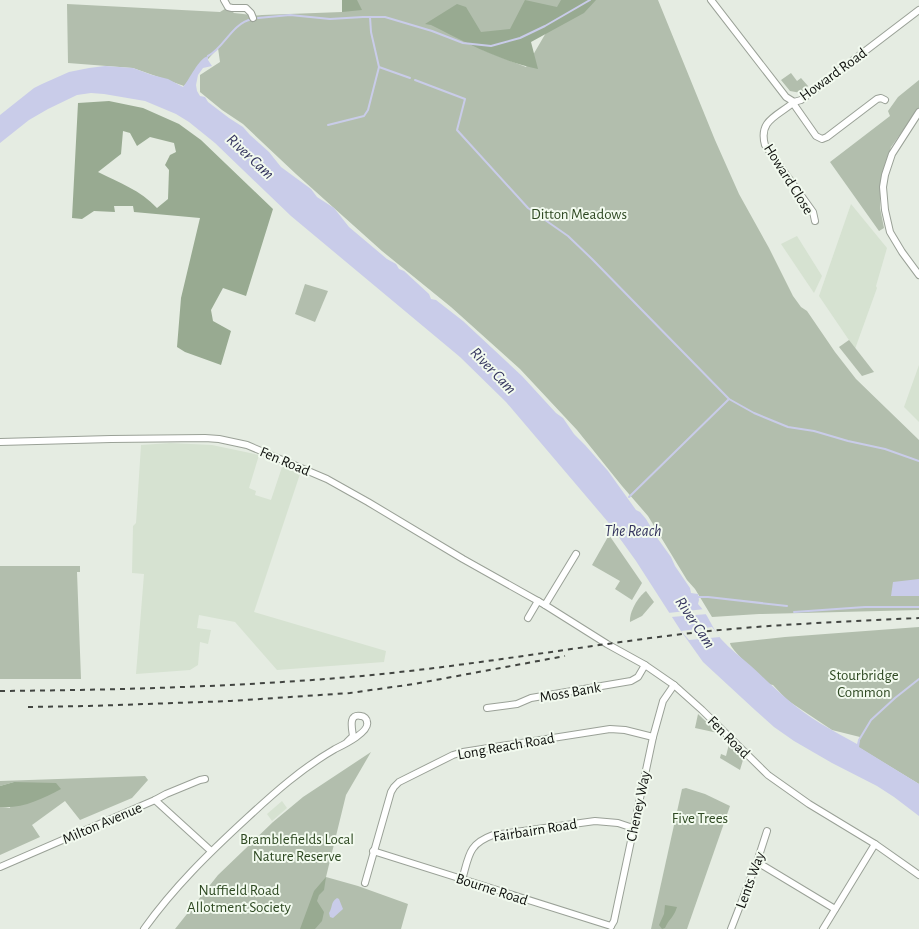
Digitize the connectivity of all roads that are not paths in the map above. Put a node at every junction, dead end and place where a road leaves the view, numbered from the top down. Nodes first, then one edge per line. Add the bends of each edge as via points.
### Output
1 (224, 0) edge
2 (711, 0) edge
3 (919, 10) edge
4 (253, 18) dead end
5 (885, 100) dead end
6 (794, 102) junction
7 (919, 112) edge
8 (815, 221) dead end
9 (919, 275) edge
10 (0, 442) edge
11 (576, 554) dead end
12 (538, 601) junction
13 (545, 605) junction
14 (528, 618) dead end
15 (645, 665) junction
16 (674, 685) junction
17 (487, 708) dead end
18 (351, 728) junction
19 (364, 731) junction
20 (653, 737) junction
21 (347, 742) junction
22 (205, 779) dead end
23 (155, 800) junction
24 (633, 828) junction
25 (767, 830) dead end
26 (875, 844) junction
27 (211, 850) junction
28 (373, 851) junction
29 (757, 862) junction
30 (0, 867) edge
31 (919, 875) edge
32 (462, 880) junction
33 (365, 883) dead end
34 (835, 909) junction
35 (611, 928) edge
36 (144, 929) edge
37 (731, 929) edge
38 (823, 929) edge

1 - 4 street via 228,7 246,8
2 - 6 street, Howard Road via 786,97
3 - 6 street, Howard Road via 801,100
5 - 6 street via 877,99 822,139 816,136
6 - 8 street, Howard Close via 769,121 763,137 772,155 813,212
7 - 9 street via 892,154 884,174 883,187 890,232
10 - 12 street, Fen Road via 205,438 247,445 327,479
11 - 13 street
12 - 13 street, Fen Road
12 - 14 street
13 - 15 street, Fen Road
15 - 16 street, Fen Road
15 - 17 street, Moss Bank via 638,677 631,681
16 - 20 street, Cheney Way via 663,702
16 - 26 street, Fen Road via 768,775 809,804
18 - 19 street via 359,733
18 - 19 street via 353,718 362,716 368,723
18 - 21 street via 353,736
19 - 21 street
20 - 24 street, Cheney Way
20 - 28 street, Long Reach Road via 610,729 453,755 399,782 394,787
21 - 27 street via 301,772
22 - 23 street, Milton Avenue
23 - 27 street
23 - 30 street, Milton Avenue
24 - 32 street, Fairbairn Road via 595,820 493,834 484,838 471,850
24 - 35 street, Cheney Way
25 - 29 street, Lents Way
26 - 31 street, Fen Road
26 - 34 street
27 - 36 street via 159,908
28 - 32 street, Bourne Road
28 - 33 street, Long Reach Road
29 - 34 street
29 - 37 street, Lents Way
32 - 35 street, Bourne Road
34 - 38 street

